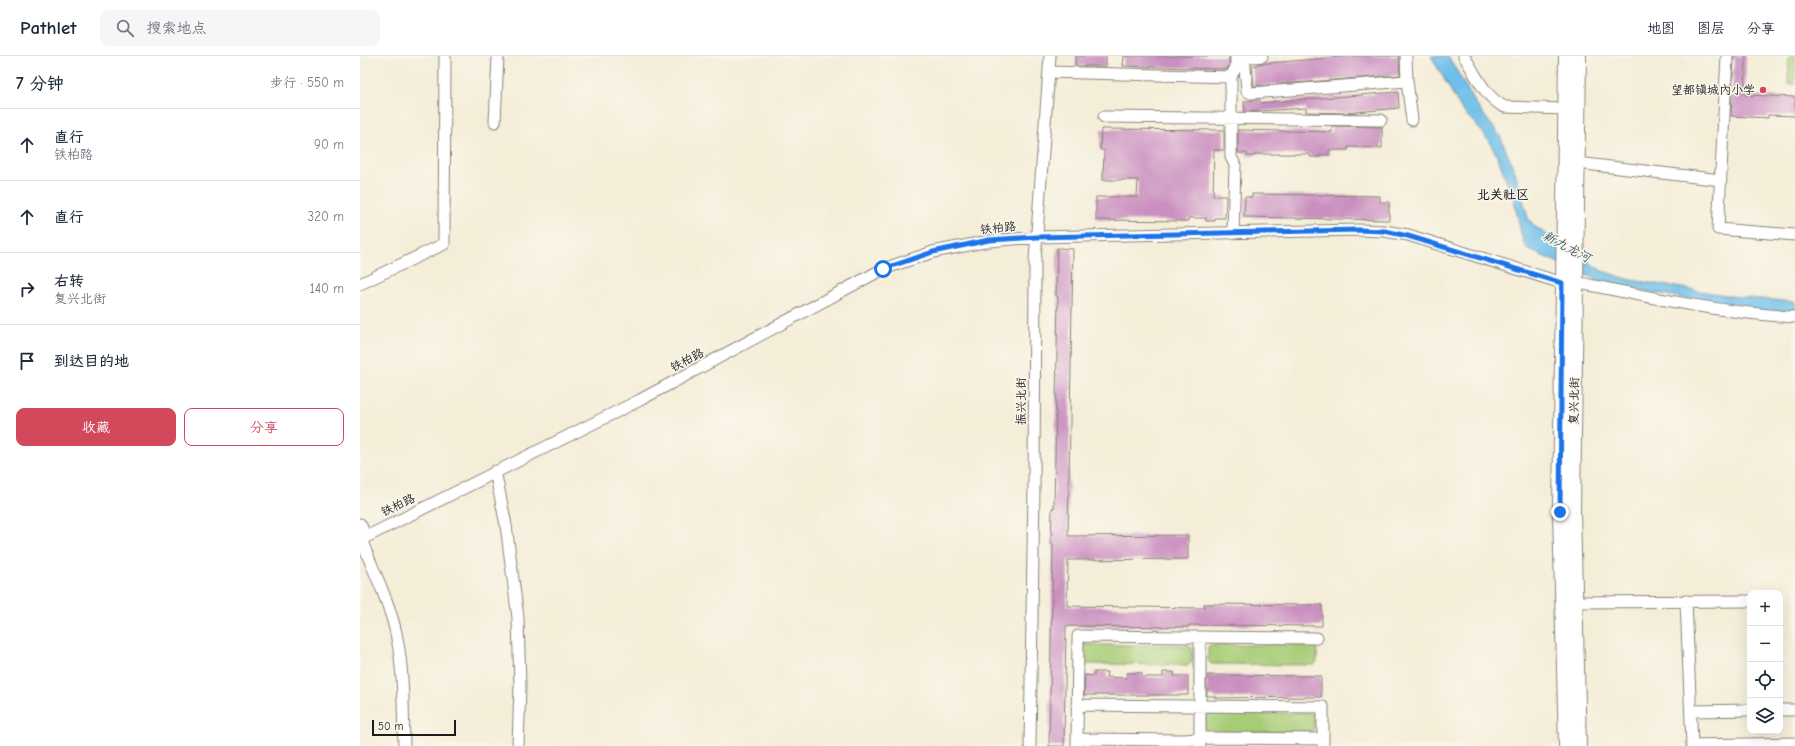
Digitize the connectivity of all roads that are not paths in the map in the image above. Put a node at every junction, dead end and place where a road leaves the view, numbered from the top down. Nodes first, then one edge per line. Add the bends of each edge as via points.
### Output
1 (445, 56) edge
2 (498, 56) edge
3 (1050, 56) edge
4 (1262, 56) edge
5 (1406, 56) edge
6 (1464, 56) edge
7 (1566, 56) edge
8 (1579, 56) edge
9 (1727, 56) edge
10 (1242, 57) edge
11 (1049, 72) junction
12 (1231, 77) junction
13 (1407, 81) junction
14 (1565, 109) junction
15 (1104, 117) dead end
16 (1231, 118) junction
17 (1381, 120) dead end
18 (1412, 120) dead end
19 (494, 122) dead end
20 (1577, 163) junction
21 (1721, 180) junction
22 (1233, 233) junction
23 (1795, 235) edge
24 (1037, 237) junction
25 (1569, 279) junction
26 (360, 284) edge
27 (1795, 318) edge
28 (496, 472) junction
29 (360, 524) edge
30 (362, 538) edge
31 (1686, 600) junction
32 (1747, 601) edge
33 (1574, 602) junction
34 (1200, 637) junction
35 (1317, 638) dead end
36 (1077, 704) junction
37 (1200, 706) junction
38 (1747, 710) edge
39 (1783, 710) edge
40 (1795, 710) edge
41 (1692, 711) junction
42 (1200, 742) edge
43 (1077, 743) edge
44 (1323, 743) edge
45 (1795, 743) edge
46 (404, 746) edge
47 (518, 746) edge
48 (1030, 746) edge
49 (1566, 746) edge
50 (1579, 746) edge
51 (1692, 746) edge

1 - 26 street via 444,244
2 - 19 street
3 - 11 street, 振兴北街
4 - 10 street
5 - 13 street
6 - 14 street via 1497,104 1505,107
7 - 14 main road, 复兴北街
8 - 20 main road, 复兴北街
9 - 21 street
10 - 12 street
10 - 13 street via 1247,91 1251,93
11 - 12 street
11 - 24 street, 振兴北街
12 - 16 street
13 - 18 street
14 - 25 main road, 复兴北街 via 1563,242
15 - 16 street
16 - 17 street
16 - 22 street via 1231,157 1235,165
20 - 21 street
20 - 25 main road, 复兴北街 via 1577,244
21 - 23 street via 1718,229
22 - 24 street, 铁柏路
22 - 25 street, 铁柏路 via 1384,231
24 - 28 street, 铁柏路 via 989,240 933,252 883,269 640,400
24 - 48 street, 振兴北街
25 - 27 street, 铁柏路 via 1717,310
25 - 33 main road, 复兴北街
25 - 49 main road, 复兴北街 via 1560,512
28 - 30 street, 铁柏路
28 - 47 street via 518,618
29 - 30 street
30 - 46 street via 396,633 401,661
31 - 32 street
31 - 33 street
31 - 41 street
33 - 50 main road, 复兴北街
34 - 35 street
34 - 36 street via 1078,636
34 - 37 street
36 - 37 street
36 - 43 street
37 - 42 street
37 - 44 street via 1323,707
38 - 41 street
39 - 40 street
41 - 51 street
42 - 43 street via 1185,740
42 - 44 street
45 - 51 street

